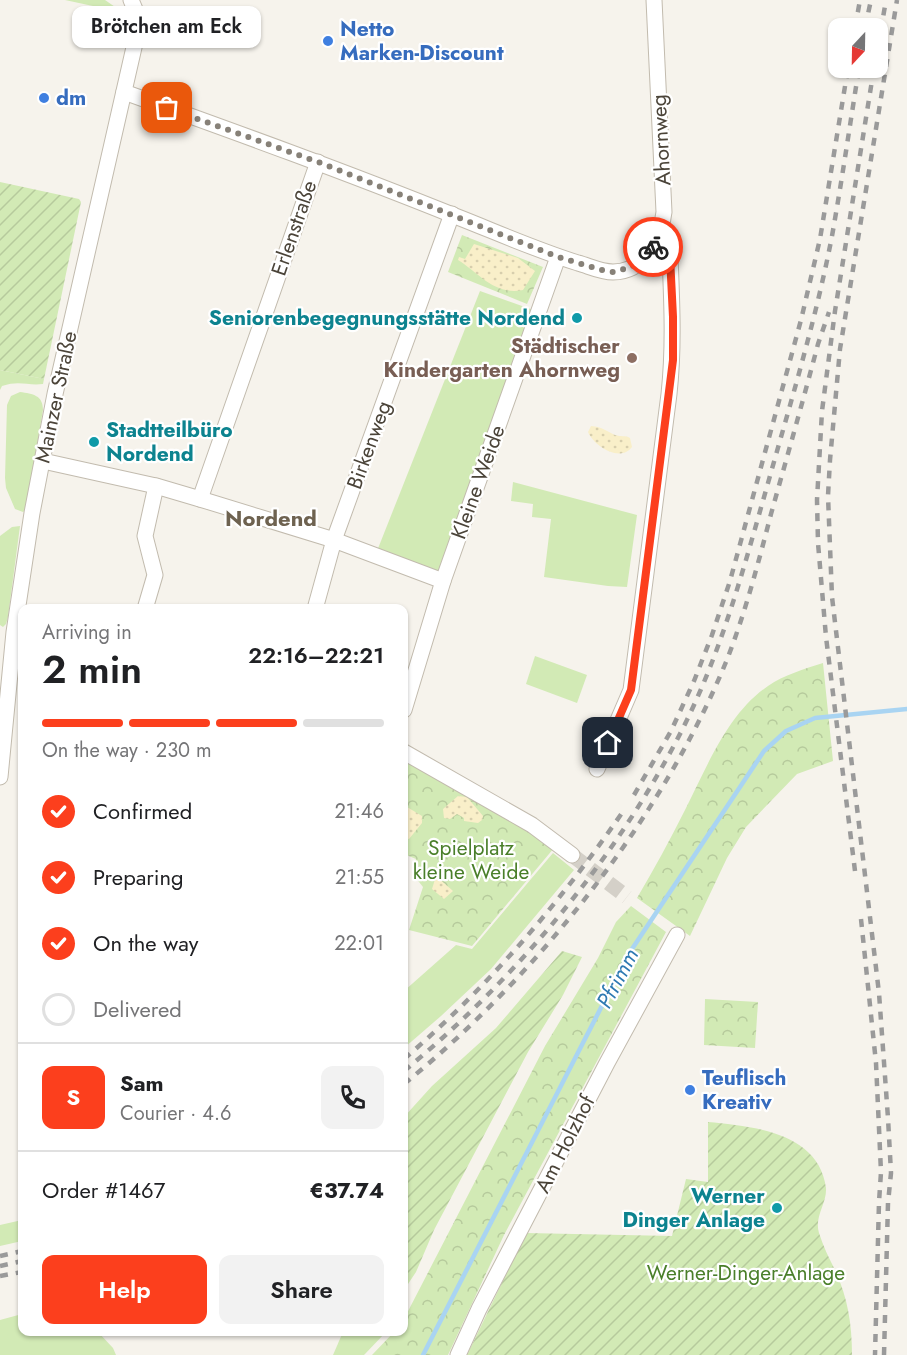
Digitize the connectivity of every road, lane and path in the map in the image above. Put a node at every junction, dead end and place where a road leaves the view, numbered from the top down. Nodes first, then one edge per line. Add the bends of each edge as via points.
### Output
1 (131, 0) edge
2 (141, 0) edge
3 (654, 0) edge
4 (140, 21) junction
5 (124, 92) junction
6 (318, 162) junction
7 (452, 214) junction
8 (658, 238) junction
9 (558, 257) junction
10 (43, 461) junction
11 (156, 486) junction
12 (200, 499) junction
13 (334, 540) junction
14 (443, 581) junction
15 (18, 604) edge
16 (146, 604) edge
17 (316, 604) edge
18 (18, 606) edge
19 (408, 697) edge
20 (408, 754) edge
21 (597, 769) dead end
22 (0, 777) edge
23 (572, 855) tunnel mouth
24 (677, 935) dead end
25 (458, 1355) edge

1 - 4 street
2 - 4 street, Mainzer Straße
3 - 8 street, Ahornweg via 664,192
4 - 5 street, Mainzer Straße
5 - 6 street
5 - 10 street, Mainzer Straße
6 - 7 street
6 - 12 street, Erlenstraße
7 - 9 street
7 - 13 street, Birkenweg
8 - 9 street via 640,262 623,271 602,270
8 - 21 street via 668,248 670,257 673,360 631,690
9 - 14 street, Kleine Weide
10 - 11 street
10 - 15 street, Mainzer Straße
11 - 12 street
11 - 16 street via 145,536 155,575
12 - 13 street
13 - 14 street
13 - 17 street, Birkenweg
14 - 19 street, Kleine Weide
18 - 22 street, Mainzer Straße
20 - 23 street via 532,825
24 - 25 street, Am Holzhof

